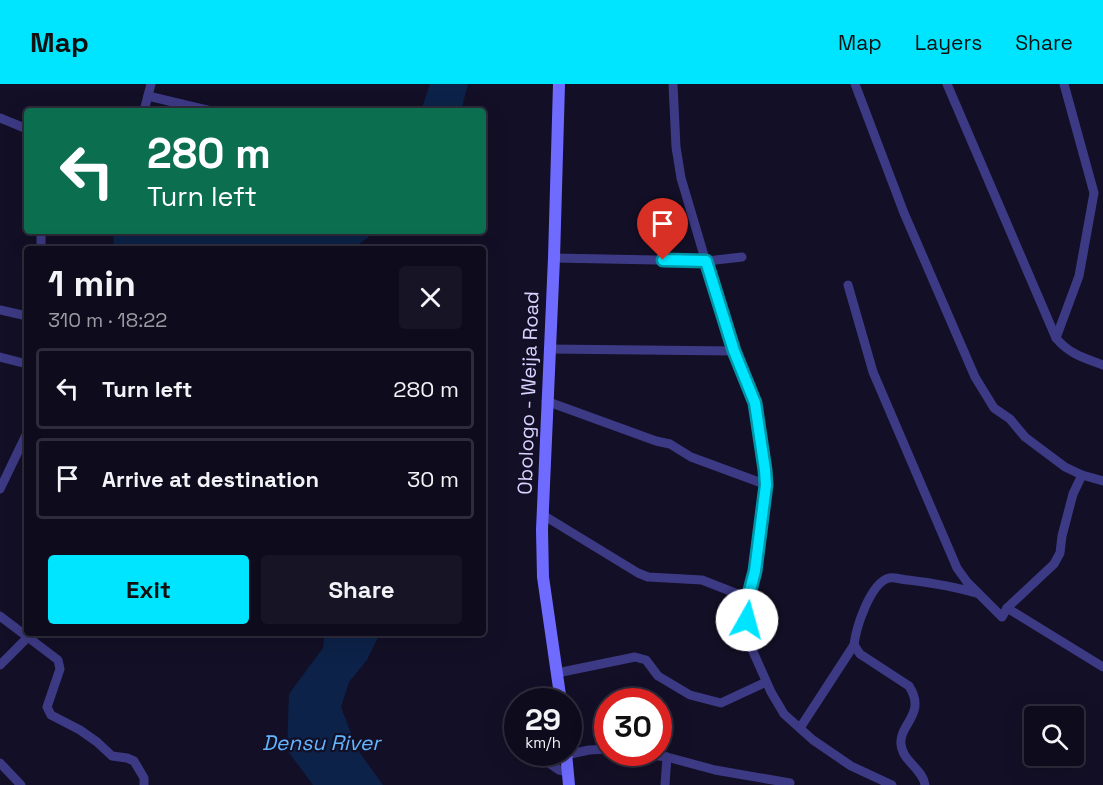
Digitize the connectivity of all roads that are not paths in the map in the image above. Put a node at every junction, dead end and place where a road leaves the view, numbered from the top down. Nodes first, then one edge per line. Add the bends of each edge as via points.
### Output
1 (151, 84) edge
2 (559, 84) edge
3 (673, 84) edge
4 (855, 84) edge
5 (947, 84) edge
6 (1064, 84) edge
7 (148, 96) junction
8 (145, 108) edge
9 (199, 108) edge
10 (0, 118) edge
11 (24, 128) edge
12 (742, 257) dead end
13 (554, 258) junction
14 (706, 261) junction
15 (848, 285) dead end
16 (0, 310) edge
17 (24, 315) edge
18 (1056, 338) junction
19 (549, 348) junction
20 (734, 351) junction
21 (0, 357) edge
22 (24, 363) edge
23 (1103, 365) edge
24 (546, 401) junction
25 (24, 439) edge
26 (1082, 475) junction
27 (1103, 481) edge
28 (766, 485) junction
29 (0, 489) edge
30 (543, 515) junction
31 (979, 594) junction
32 (748, 598) junction
33 (1007, 608) junction
34 (0, 616) edge
35 (24, 634) edge
36 (28, 637) joint
37 (854, 645) junction
38 (0, 665) edge
39 (1103, 667) edge
40 (557, 673) junction
41 (766, 682) junction
42 (559, 688) edge
43 (800, 728) junction
44 (672, 759) edge
45 (0, 763) edge
46 (553, 766) edge
47 (567, 766) edge
48 (666, 766) edge
49 (568, 772) junction
50 (790, 783) dead end
51 (20, 785) edge
52 (144, 785) edge
53 (570, 785) edge
54 (665, 785) edge
55 (892, 785) edge
56 (925, 785) edge

1 - 7 street
2 - 13 street, Obologo - Weija Road
3 - 14 street via 681,178
4 - 26 street via 904,213 987,398 1025,437
5 - 18 street
6 - 18 street via 1094,193 1079,276
7 - 8 street
7 - 9 street
10 - 11 street
12 - 14 street
13 - 14 street
13 - 19 street, Obologo - Weija Road
14 - 20 street
15 - 31 street via 873,372 909,459 957,568
16 - 17 street
18 - 23 street via 1067,350
19 - 20 street
19 - 24 street, Obologo - Weija Road
20 - 28 street via 755,403
21 - 22 street
24 - 28 street via 670,444 691,457
24 - 30 street, Obologo - Weija Road
25 - 29 street
26 - 27 street
26 - 33 street via 1054,564
28 - 32 street
30 - 32 street via 638,573 702,580
30 - 40 street, Obologo - Weija Road via 543,577
31 - 33 street via 1002,618
31 - 37 street via 949,585 890,578 870,596
32 - 41 street via 747,631
33 - 39 street
34 - 35 street
36 - 38 street
36 - 52 street via 57,660 60,669 47,707 51,715 80,730 112,756 134,761
37 - 43 street
37 - 56 street via 860,654 914,693 913,717 900,741
40 - 41 street via 635,657 646,660 658,676 690,695 721,703
40 - 42 street, Obologo - Weija Road
41 - 43 street via 784,714
43 - 55 street via 851,766
44 - 50 street
45 - 51 street
46 - 49 street
47 - 49 street
48 - 54 street
49 - 53 street

